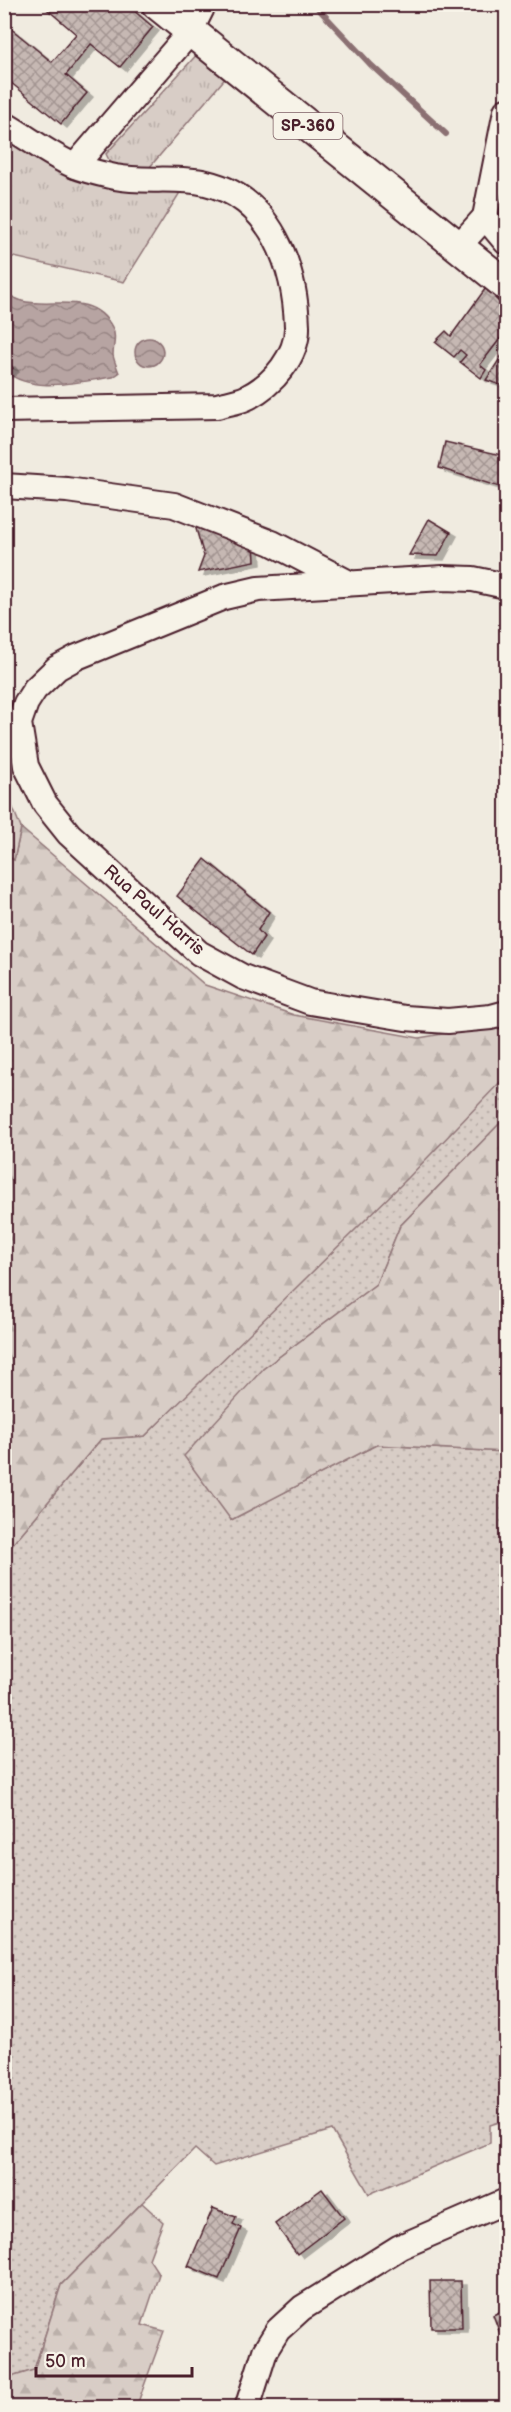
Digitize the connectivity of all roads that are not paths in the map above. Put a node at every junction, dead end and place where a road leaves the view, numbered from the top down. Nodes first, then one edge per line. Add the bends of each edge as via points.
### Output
1 (157, 4) edge
2 (204, 4) edge
3 (190, 32) junction
4 (507, 111) edge
5 (4, 124) edge
6 (75, 166) junction
7 (485, 217) junction
8 (507, 242) edge
9 (458, 248) junction
10 (507, 285) edge
11 (4, 410) edge
12 (4, 486) edge
13 (348, 583) junction
14 (507, 586) edge
15 (507, 1013) edge
16 (507, 2201) edge
17 (247, 2408) edge

1 - 3 main road, SP-360
2 - 3 street
3 - 6 street
3 - 9 main road, SP-360
4 - 7 street
5 - 6 street
6 - 11 street via 117,178 207,183 239,196 274,234 288,266 298,336 278,374 265,386 246,398 217,406
7 - 8 street
7 - 9 street
9 - 10 main road, SP-360
12 - 13 street via 67,490 174,506 272,543
13 - 14 street via 443,578
13 - 15 street, Rua Paul Harris via 258,589 224,597 57,668 26,702 19,723 26,766 45,804 63,826 200,954 243,977 310,1002 405,1018 448,1021
16 - 17 street via 400,2247 302,2308 278,2330 265,2351

